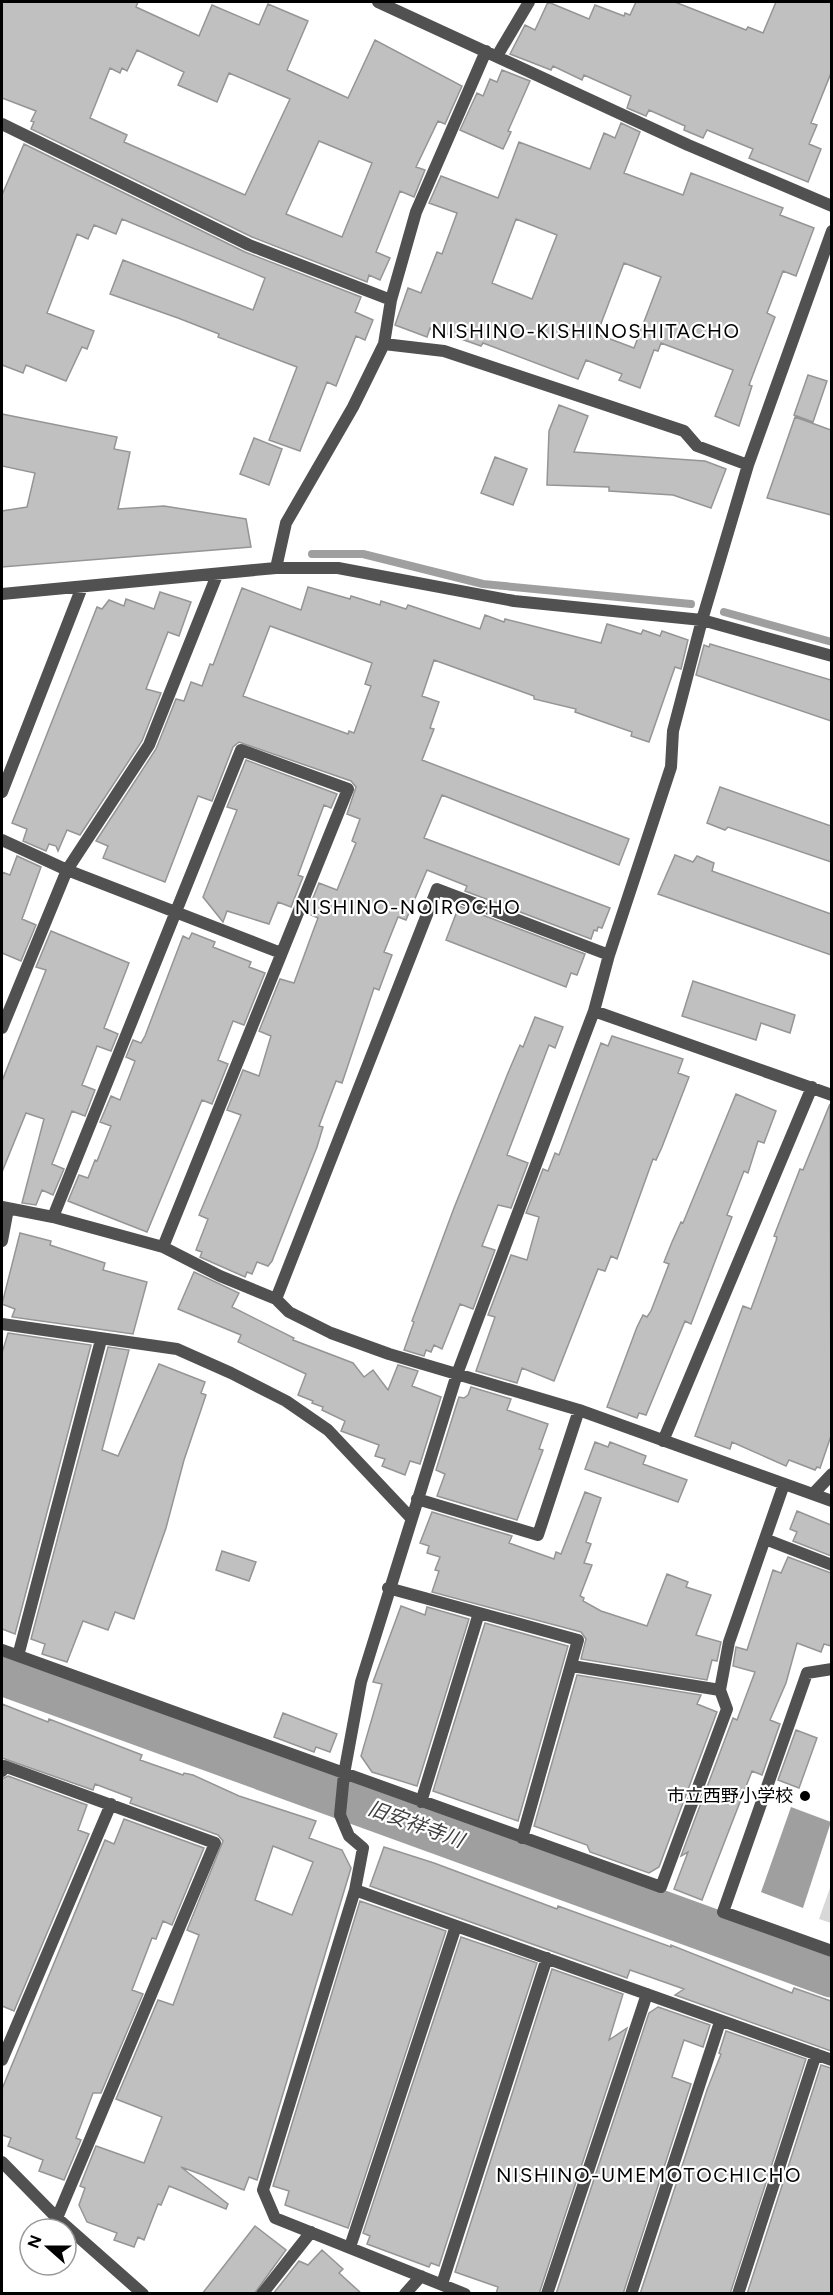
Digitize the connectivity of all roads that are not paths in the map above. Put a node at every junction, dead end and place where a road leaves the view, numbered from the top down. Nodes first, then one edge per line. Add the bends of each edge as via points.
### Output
1 (378, 2) edge
2 (529, 2) edge
3 (492, 54) junction
4 (2, 124) edge
5 (831, 206) edge
6 (831, 231) edge
7 (391, 300) junction
8 (384, 344) junction
9 (748, 465) junction
10 (276, 568) junction
11 (217, 575) junction
12 (82, 587) junction
13 (2, 594) edge
14 (702, 620) junction
15 (831, 656) edge
16 (2, 792) edge
17 (2, 840) edge
18 (67, 870) junction
19 (175, 910) junction
20 (281, 953) junction
21 (609, 955) junction
22 (594, 1011) junction
23 (2, 1028) edge
24 (812, 1087) junction
25 (831, 1095) edge
26 (5, 1208) edge
27 (53, 1217) junction
28 (2, 1241) edge
29 (163, 1248) junction
30 (276, 1299) junction
31 (2, 1324) edge
32 (101, 1340) junction
33 (457, 1374) junction
34 (579, 1410) junction
35 (663, 1441) junction
36 (831, 1474) edge
37 (784, 1484) junction
38 (813, 1494) junction
39 (417, 1499) junction
40 (831, 1501) edge
41 (411, 1518) junction
42 (765, 1539) junction
43 (831, 1565) edge
44 (388, 1588) junction
45 (479, 1613) junction
46 (2, 1650) edge
47 (18, 1656) junction
48 (572, 1666) junction
49 (831, 1669) edge
50 (720, 1690) junction
51 (2, 1771) edge
52 (344, 1774) junction
53 (422, 1802) junction
54 (111, 1804) junction
55 (522, 1838) junction
56 (355, 1890) junction
57 (456, 1926) junction
58 (831, 1951) edge
59 (547, 1958) junction
60 (647, 1994) junction
61 (720, 2022) junction
62 (816, 2054) junction
63 (2, 2060) edge
64 (831, 2060) edge
65 (2, 2162) edge
66 (56, 2217) edge
67 (57, 2217) edge
68 (311, 2232) junction
69 (78, 2237) edge
70 (350, 2247) junction
71 (421, 2276) junction
72 (442, 2284) junction
73 (143, 2294) edge
74 (262, 2294) edge
75 (405, 2294) edge
76 (465, 2294) edge
77 (547, 2294) edge
78 (631, 2294) edge
79 (738, 2294) edge

1 - 3 street
2 - 3 street
3 - 5 street
3 - 7 street via 416,213
4 - 7 street via 249,245
6 - 9 street
7 - 8 street
8 - 9 street via 444,351 684,431 697,446
8 - 10 street via 353,407 286,523
9 - 14 street
10 - 11 street
10 - 14 street via 338,568 514,601
11 - 12 street
11 - 18 street via 150,745
12 - 13 street
12 - 16 street
14 - 15 street
14 - 21 street via 673,731 670,767
17 - 18 street
18 - 19 street
18 - 23 street
19 - 20 street
19 - 20 street via 241,750 348,789
19 - 27 street
20 - 29 street
21 - 22 street
21 - 30 street via 437,889
22 - 24 street
22 - 33 street
24 - 25 street
24 - 35 street
26 - 27 street
26 - 28 street
27 - 29 street
29 - 30 street
30 - 33 street via 289,1312 331,1334
31 - 32 street
32 - 41 street via 177,1349 286,1401 328,1430
32 - 47 street
33 - 34 street
33 - 39 street
34 - 35 street
34 - 39 street via 538,1535
35 - 37 street
36 - 38 street
37 - 38 street
37 - 42 street
38 - 40 street
39 - 41 street
41 - 44 street
42 - 43 street
42 - 50 street via 729,1642
44 - 45 street
44 - 52 street via 361,1682
45 - 48 street via 579,1640
45 - 53 street
46 - 47 street
47 - 52 street
48 - 50 street
48 - 55 street
49 - 58 street via 807,1673 723,1912
50 - 55 street via 728,1709 661,1887
51 - 54 street via 4,1766
52 - 53 street
52 - 56 street via 340,1815 349,1836 363,1848
53 - 55 street
54 - 63 street
54 - 67 street via 215,1843
56 - 57 street
56 - 68 street via 263,2190 275,2218
57 - 59 street
57 - 70 street
59 - 60 street
59 - 72 street
60 - 61 street
60 - 77 street
61 - 62 street
61 - 78 street
62 - 64 street
62 - 79 street
65 - 66 street
68 - 70 street
68 - 74 street
69 - 73 street
70 - 71 street
71 - 72 street
71 - 75 street
72 - 76 street

